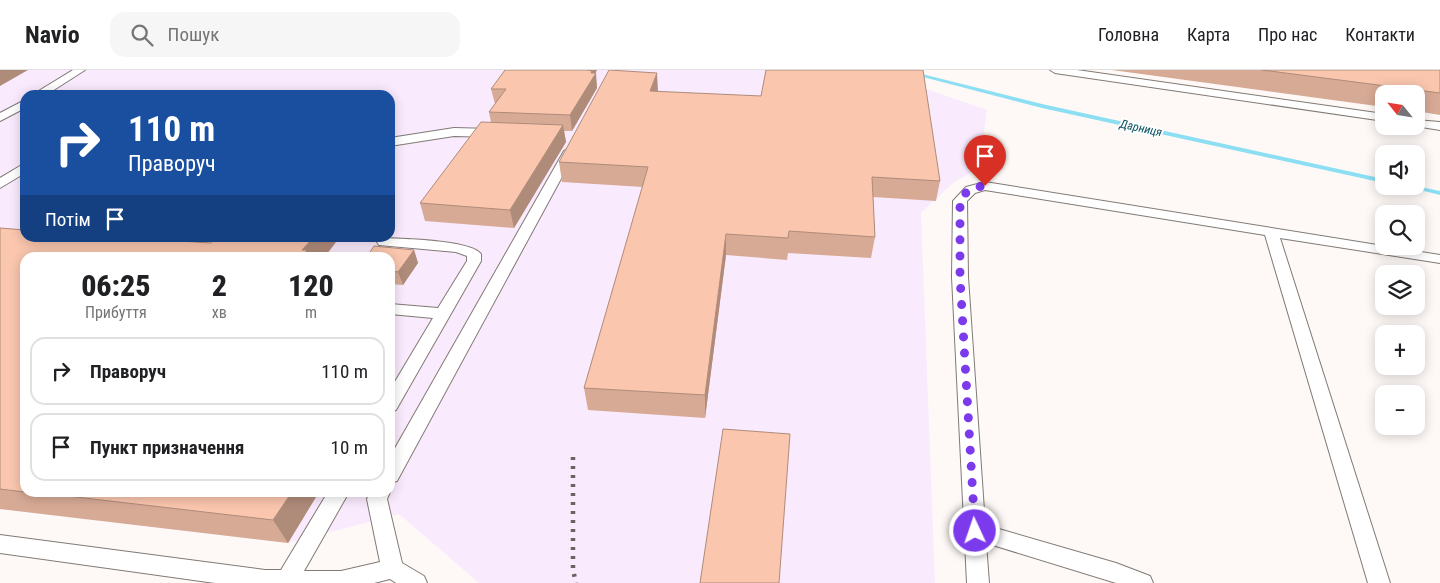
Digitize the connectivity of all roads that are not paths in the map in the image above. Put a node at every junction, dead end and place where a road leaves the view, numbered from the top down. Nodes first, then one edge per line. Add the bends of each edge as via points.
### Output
1 (80, 70) edge
2 (1055, 70) edge
3 (46, 90) edge
4 (20, 106) edge
5 (1375, 117) edge
6 (0, 118) edge
7 (1425, 124) edge
8 (1440, 126) edge
9 (510, 134) edge
10 (578, 137) edge
11 (395, 141) edge
12 (20, 170) edge
13 (0, 184) edge
14 (1271, 232) junction
15 (384, 242) dead end
16 (1440, 259) edge
17 (395, 309) edge
18 (443, 314) junction
19 (395, 396) edge
20 (395, 466) edge
21 (336, 497) edge
22 (378, 497) edge
23 (975, 531) junction
24 (0, 544) edge
25 (392, 569) junction
26 (287, 580) junction
27 (416, 583) edge
28 (978, 583) edge
29 (1142, 583) edge
30 (1380, 583) edge

1 - 3 lane
2 - 5 lane
4 - 6 lane
7 - 8 lane
9 - 11 lane via 454,132
10 - 20 lane
12 - 13 lane
14 - 16 lane
14 - 23 lane via 985,186 974,187 965,193 960,201 960,277
14 - 30 lane
15 - 18 lane via 456,248 474,254 474,262
17 - 18 lane
18 - 19 lane
21 - 26 lane
22 - 25 lane
23 - 28 lane
23 - 29 lane
24 - 26 lane via 265,580
25 - 26 lane via 341,581
25 - 27 lane

